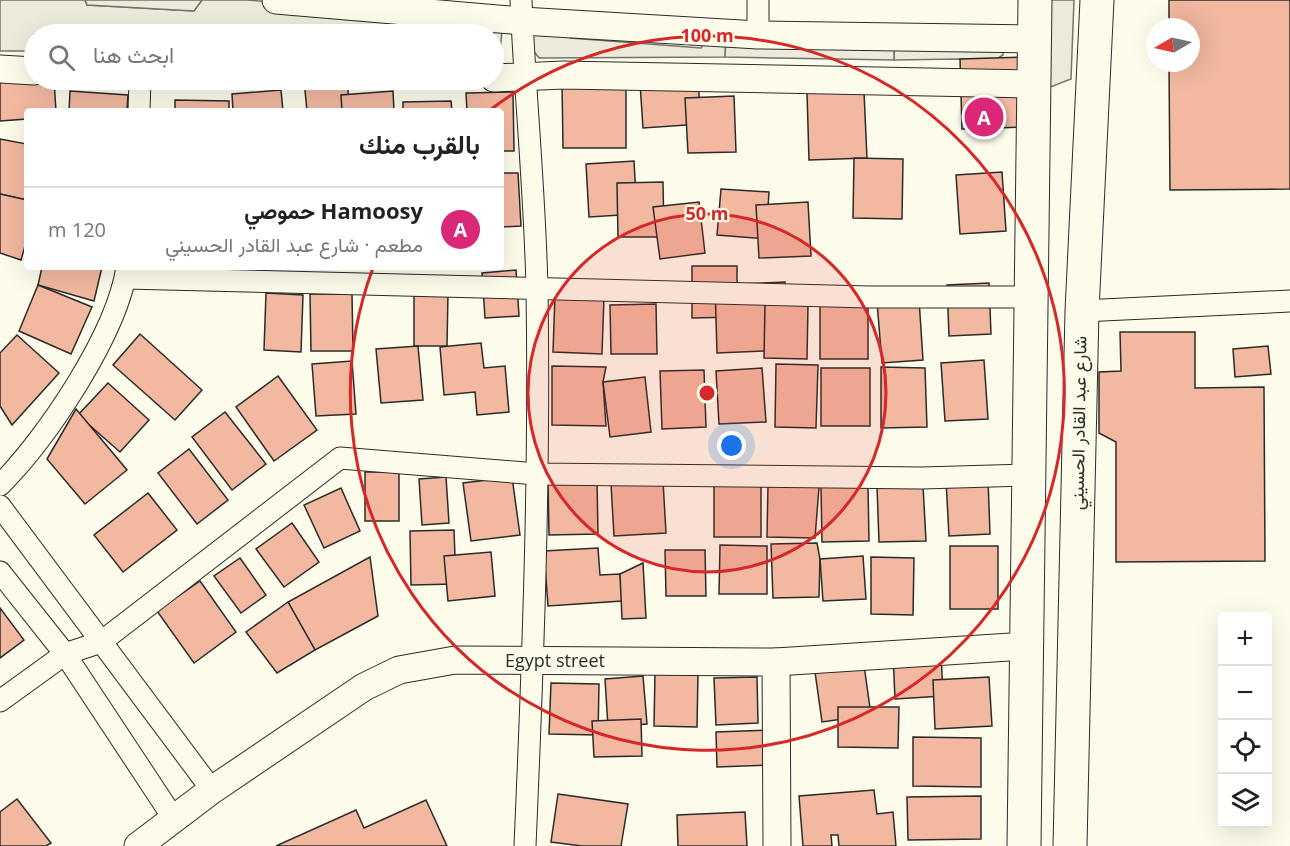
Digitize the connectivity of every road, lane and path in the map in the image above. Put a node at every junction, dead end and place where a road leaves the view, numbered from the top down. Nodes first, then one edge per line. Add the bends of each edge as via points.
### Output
1 (276, 0) edge
2 (758, 0) edge
3 (1035, 0) edge
4 (1097, 0) edge
5 (522, 11) edge
6 (758, 34) junction
7 (1034, 39) junction
8 (0, 69) edge
9 (24, 70) edge
10 (504, 78) edge
11 (527, 79) junction
12 (1034, 84) junction
13 (140, 90) edge
14 (139, 108) edge
15 (127, 273) edge
16 (537, 288) junction
17 (1033, 297) junction
18 (1290, 301) edge
19 (1082, 311) junction
20 (537, 474) junction
21 (1028, 476) junction
22 (0, 485) edge
23 (0, 506) edge
24 (0, 572) edge
25 (101, 642) junction
26 (1027, 646) junction
27 (65, 654) junction
28 (533, 662) junction
29 (776, 662) junction
30 (0, 701) edge
31 (212, 790) junction
32 (174, 819) junction
33 (138, 846) edge
34 (525, 846) edge
35 (777, 846) edge
36 (1024, 846) edge
37 (1071, 846) edge

1 - 5 street
2 - 6 street
3 - 7 main road
4 - 19 main road, شارع عبد القادر الحسيني
5 - 6 street
5 - 11 street
6 - 7 street
7 - 12 main road
8 - 9 street
10 - 11 street
11 - 12 street via 563,75
11 - 16 street
12 - 17 main road
13 - 14 street
15 - 16 street
15 - 22 street via 111,317 70,393 21,464
16 - 17 street
16 - 20 street
17 - 21 main road
18 - 19 street
19 - 37 main road, شارع عبد القادر الحسيني
20 - 21 street
20 - 25 street via 340,458
20 - 28 street
21 - 26 main road
23 - 25 street
24 - 27 street
25 - 27 street
25 - 31 street
26 - 29 street, Egypt street
26 - 36 main road
27 - 30 street
27 - 32 street
28 - 29 street, Egypt street
28 - 31 street, Egypt street via 455,660 399,670 364,687
28 - 34 street
29 - 35 street
31 - 32 street, Egypt street
32 - 33 street, Egypt street

